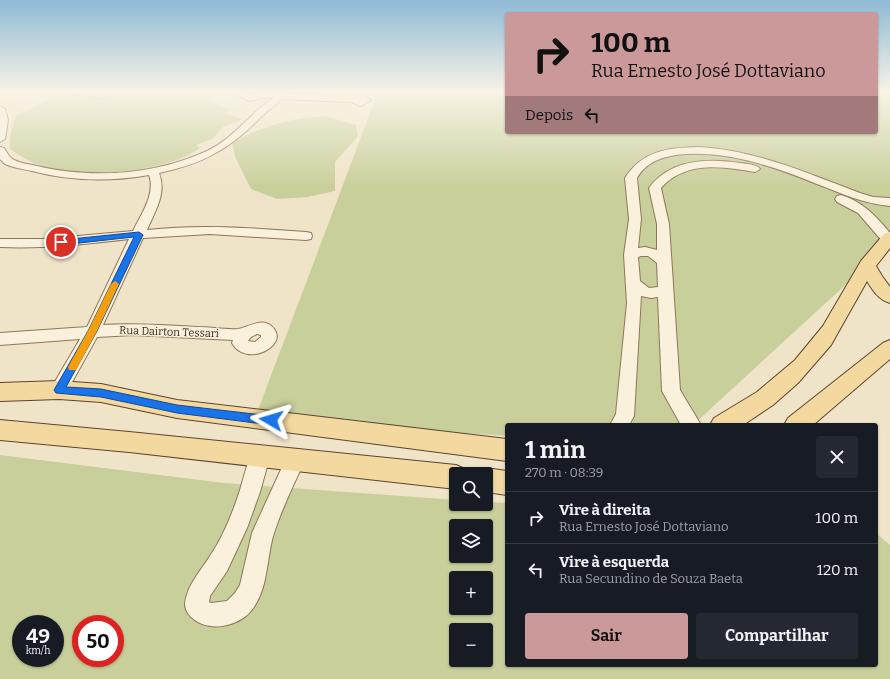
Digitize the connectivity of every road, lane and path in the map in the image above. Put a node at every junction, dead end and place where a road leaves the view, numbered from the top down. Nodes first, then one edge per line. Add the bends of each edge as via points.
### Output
1 (250, 124) edge
2 (0, 150) edge
3 (737, 160) junction
4 (643, 164) junction
5 (766, 166) junction
6 (153, 171) junction
7 (670, 174) junction
8 (644, 182) junction
9 (890, 202) edge
10 (139, 235) junction
11 (306, 236) dead end
12 (889, 238) edge
13 (0, 243) edge
14 (631, 255) junction
15 (664, 262) junction
16 (867, 265) junction
17 (633, 283) junction
18 (664, 290) junction
19 (890, 296) edge
20 (93, 331) junction
21 (243, 335) dead end
22 (0, 339) edge
23 (890, 348) edge
24 (59, 390) junction
25 (0, 392) edge
26 (620, 423) edge
27 (690, 423) edge
28 (726, 423) edge
29 (798, 423) edge
30 (0, 430) edge
31 (505, 450) edge
32 (260, 456) junction
33 (295, 460) junction
34 (449, 476) edge
35 (493, 481) edge
36 (505, 483) edge

1 - 6 street via 220,148 203,156
2 - 6 street via 7,160 17,164 63,175 92,176
3 - 4 street via 691,150 669,152
3 - 5 street
3 - 7 street via 687,166
4 - 7 street via 652,172
4 - 8 street
5 - 9 street via 858,196
5 - 12 street via 778,174 854,204
6 - 10 street via 157,182 155,198
7 - 8 street via 660,180
8 - 14 street
8 - 15 street via 662,224
10 - 11 street via 214,231
10 - 13 street via 61,242
10 - 20 street
12 - 16 main road
14 - 15 street via 649,251 658,255
14 - 17 street
15 - 18 street
16 - 19 main road via 873,279
16 - 28 main road via 825,339 808,360 790,380
17 - 18 street via 648,293
17 - 26 street via 634,303 625,416
18 - 27 street via 672,391
20 - 21 street, Rua Dairton Tessari via 133,329
20 - 22 street, Rua Dairton Tessari
20 - 24 street
23 - 29 main road
24 - 25 main road
24 - 31 main road via 101,393 177,409
30 - 32 main road
32 - 33 main road
32 - 33 street via 236,528 219,563 199,592 197,606 204,614 215,616 228,613 242,604 255,574 261,539 268,519
33 - 34 main road
35 - 36 main road

